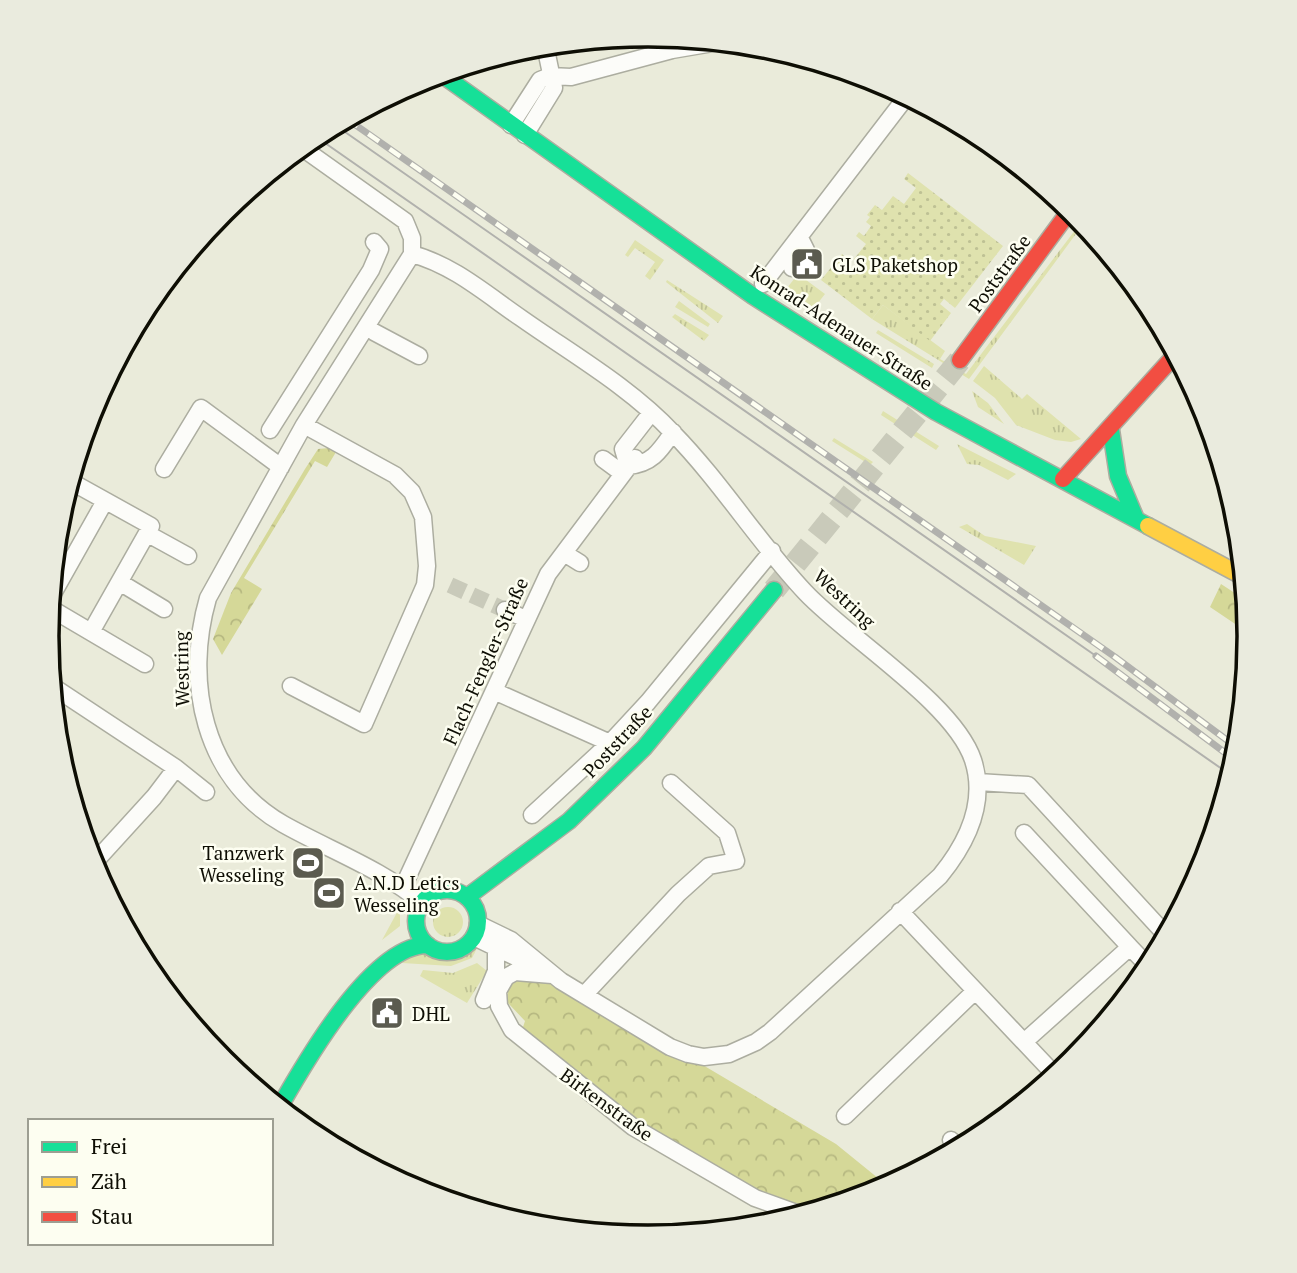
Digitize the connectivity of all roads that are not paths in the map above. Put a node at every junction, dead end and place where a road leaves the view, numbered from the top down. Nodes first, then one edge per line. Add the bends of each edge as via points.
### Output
1 (682, 49) edge
2 (547, 57) edge
3 (550, 76) junction
4 (452, 82) edge
5 (901, 104) edge
6 (518, 130) junction
7 (311, 154) edge
8 (1064, 219) edge
9 (800, 238) junction
10 (374, 242) dead end
11 (412, 254) junction
12 (792, 268) dead end
13 (763, 284) dead end
14 (374, 332) dead end
15 (419, 356) dead end
16 (960, 360) tunnel mouth
17 (1169, 362) edge
18 (651, 413) junction
19 (304, 425) junction
20 (270, 430) dead end
21 (1111, 430) junction
22 (673, 432) junction
23 (603, 459) dead end
24 (628, 466) junction
25 (281, 467) junction
26 (164, 470) dead end
27 (1063, 480) junction
28 (79, 486) edge
29 (105, 500) junction
30 (1136, 519) junction
31 (148, 534) junction
32 (772, 551) junction
33 (564, 553) junction
34 (188, 556) dead end
35 (580, 563) dead end
36 (1234, 572) edge
37 (63, 576) edge
38 (121, 583) junction
39 (774, 590) tunnel mouth
40 (164, 609) dead end
41 (505, 610) tunnel mouth
42 (60, 614) edge
43 (526, 619) junction
44 (91, 632) junction
45 (145, 664) dead end
46 (291, 686) dead end
47 (494, 691) junction
48 (62, 693) edge
49 (610, 743) junction
50 (176, 768) junction
51 (978, 782) junction
52 (671, 783) dead end
53 (206, 792) dead end
54 (532, 815) dead end
55 (1024, 833) dead end
56 (101, 855) edge
57 (403, 887) junction
58 (467, 897) junction
59 (422, 903) junction
60 (900, 911) junction
61 (416, 926) junction
62 (1160, 929) edge
63 (476, 930) junction
64 (428, 945) junction
65 (1130, 947) junction
66 (496, 949) junction
67 (1141, 959) edge
68 (552, 975) junction
69 (361, 990) junction
70 (975, 991) junction
71 (585, 993) junction
72 (484, 1000) dead end
73 (1024, 1042) junction
74 (1049, 1068) edge
75 (284, 1100) edge
76 (845, 1116) dead end
77 (786, 1209) edge

1 - 3 street via 570,77
2 - 3 street
3 - 6 street via 554,88
4 - 6 street, Konrad-Adenauer-Straße
5 - 9 street
6 - 27 street, Konrad-Adenauer-Straße via 753,296 936,412
7 - 11 street via 405,221
8 - 16 street, Poststraße
9 - 12 street via 806,250
9 - 13 street
10 - 20 street via 380,249 371,270
11 - 18 street, Westring via 450,269
11 - 19 street, Westring
14 - 15 street
17 - 21 street
18 - 22 street, Westring
18 - 24 street, Flach-Fengler-Straße via 623,449
19 - 25 street, Westring
19 - 46 street via 395,475 412,492 423,517 427,575 364,724
21 - 27 street
21 - 30 street via 1115,476
22 - 24 street via 655,458
22 - 32 street, Westring
23 - 24 street
24 - 33 street, Flach-Fengler-Straße
25 - 26 street via 201,408
25 - 57 street, Westring via 208,598 201,622 201,709 210,744 251,802 281,823
27 - 30 street, Konrad-Adenauer-Straße
28 - 29 street
29 - 31 street via 151,526
29 - 37 street
30 - 36 street, Konrad-Adenauer-Straße
31 - 34 street
31 - 38 street
32 - 49 street
32 - 51 street, Westring via 806,593 938,711 962,738
33 - 35 street
33 - 43 street, Flach-Fengler-Straße
38 - 40 street
38 - 44 street
39 - 58 street, Poststraße via 644,748 569,821
41 - 43 street
42 - 44 street
43 - 47 street, Flach-Fengler-Straße
44 - 45 street
47 - 49 street
47 - 57 street, Flach-Fengler-Straße
48 - 50 street
49 - 54 street
50 - 53 street
50 - 56 street
51 - 60 street, Westring via 977,806 958,854
51 - 62 street via 1028,785
52 - 71 street via 727,833 736,861 709,866
55 - 65 street
57 - 59 street, Westring
58 - 59 street via 445,891
58 - 63 street via 474,906
59 - 61 street
60 - 70 street
60 - 71 street, Westring via 770,1031 729,1054 704,1057 670,1047
61 - 64 street
61 - 69 street via 372,961
63 - 64 street via 464,947 450,952
63 - 66 street, Westring
63 - 68 street, Westring via 511,940
64 - 69 street via 414,945 392,958
65 - 67 street
65 - 73 street
66 - 68 street, Westring
66 - 72 street via 496,971
68 - 71 street, Westring
68 - 77 street, Birkenstraße via 515,972 506,977 498,991 499,1006 512,1030 633,1127 755,1198
69 - 75 street
70 - 73 street
70 - 76 street
73 - 74 street

